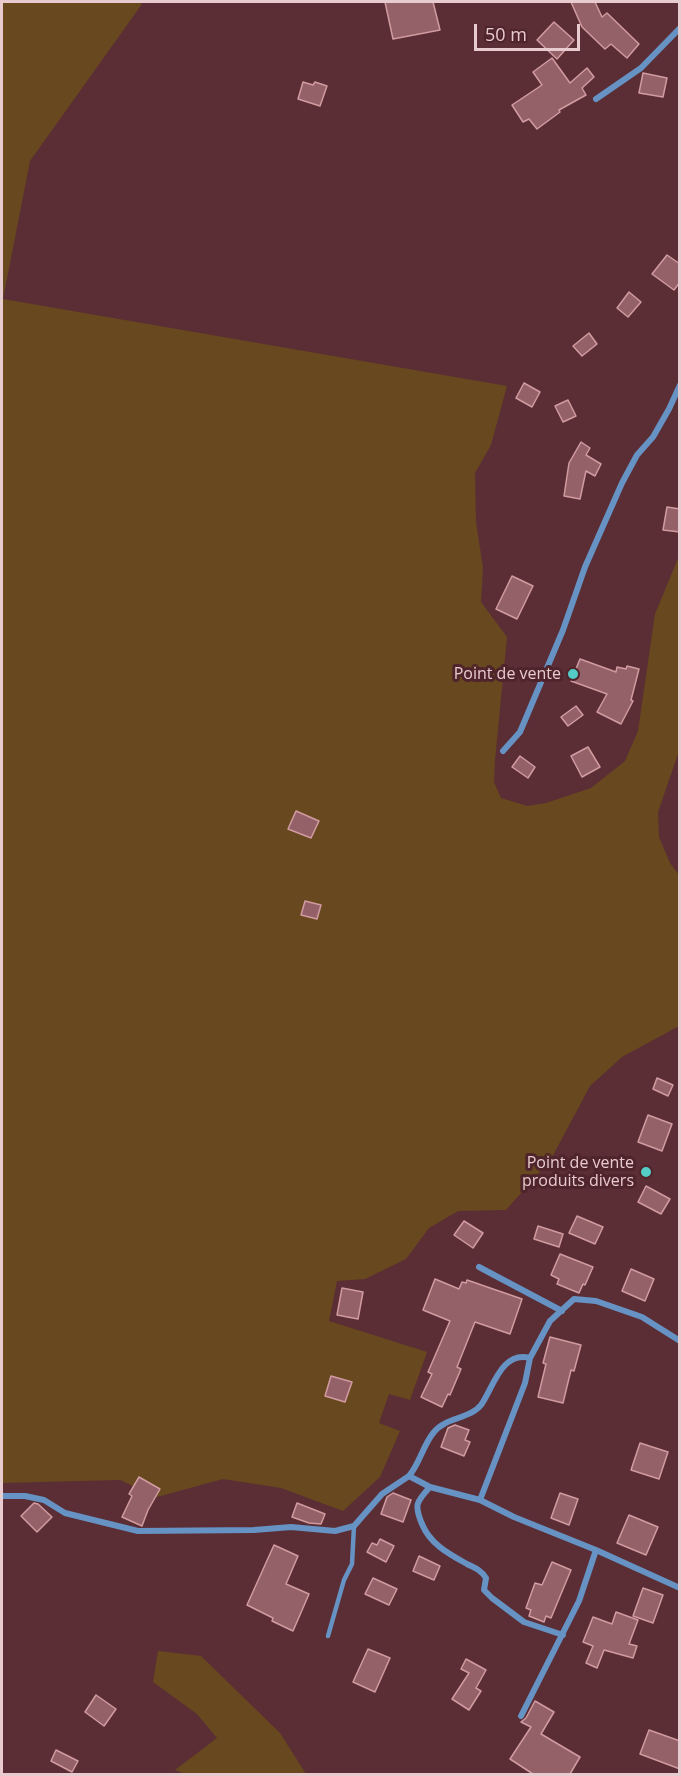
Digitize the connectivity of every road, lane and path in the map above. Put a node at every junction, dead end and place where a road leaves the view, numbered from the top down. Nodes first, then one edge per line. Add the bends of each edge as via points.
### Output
1 (680, 28) edge
2 (596, 99) dead end
3 (680, 385) edge
4 (503, 751) dead end
5 (479, 1267) dead end
6 (562, 1311) junction
7 (680, 1341) edge
8 (530, 1358) junction
9 (409, 1476) junction
10 (430, 1487) junction
11 (2, 1496) edge
12 (480, 1500) junction
13 (354, 1526) junction
14 (596, 1550) junction
15 (680, 1588) edge
16 (563, 1635) junction
17 (328, 1636) dead end
18 (521, 1716) dead end

1 - 2 street via 641,68
3 - 4 street via 653,437 637,455 622,483 520,732
5 - 6 street
6 - 7 street via 574,1299 596,1301 650,1321
6 - 8 street via 550,1321
8 - 9 street via 514,1360 501,1370 479,1407 438,1428
8 - 12 street via 525,1383
9 - 10 street
9 - 13 street via 382,1494
10 - 12 street
10 - 16 street via 416,1509 426,1534 447,1552 482,1571 486,1578 484,1590 524,1622
11 - 13 street via 44,1500 65,1513 138,1531 291,1527 335,1531
12 - 14 street
13 - 17 lane via 352,1564
14 - 15 street
14 - 16 street
16 - 18 street

